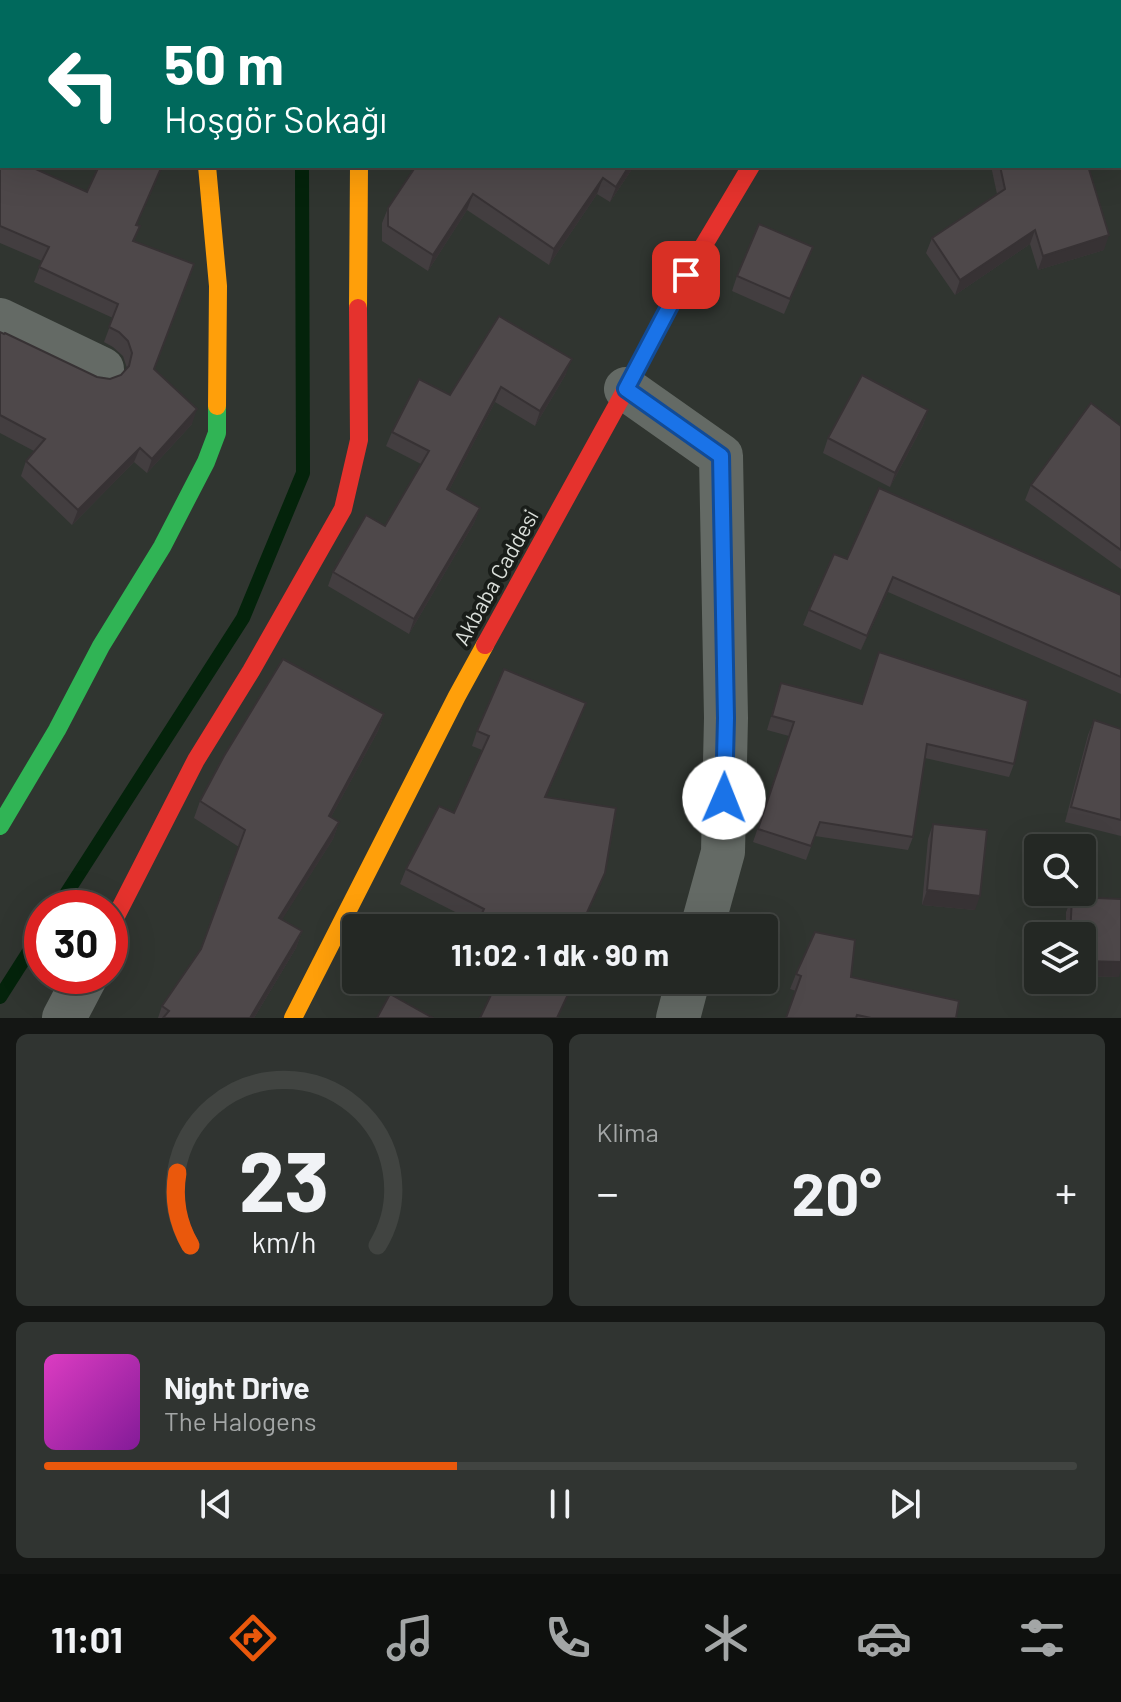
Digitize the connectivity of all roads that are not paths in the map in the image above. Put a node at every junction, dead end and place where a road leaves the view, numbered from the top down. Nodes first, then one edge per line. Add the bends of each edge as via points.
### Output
1 (207, 168) edge
2 (359, 168) edge
3 (750, 168) edge
4 (0, 320) edge
5 (102, 369) dead end
6 (626, 389) junction
7 (0, 826) edge
8 (128, 893) edge
9 (706, 914) edge
10 (77, 994) edge
11 (684, 994) edge
12 (64, 1018) edge
13 (293, 1018) edge
14 (678, 1018) edge

1 - 7 street via 218,286 217,433 162,547
2 - 8 street via 359,440 343,509 196,760
3 - 6 street, Akbaba Caddesi
4 - 5 street
6 - 9 street via 721,456 723,852
6 - 13 street, Akbaba Caddesi via 457,696
10 - 12 street
11 - 14 street

